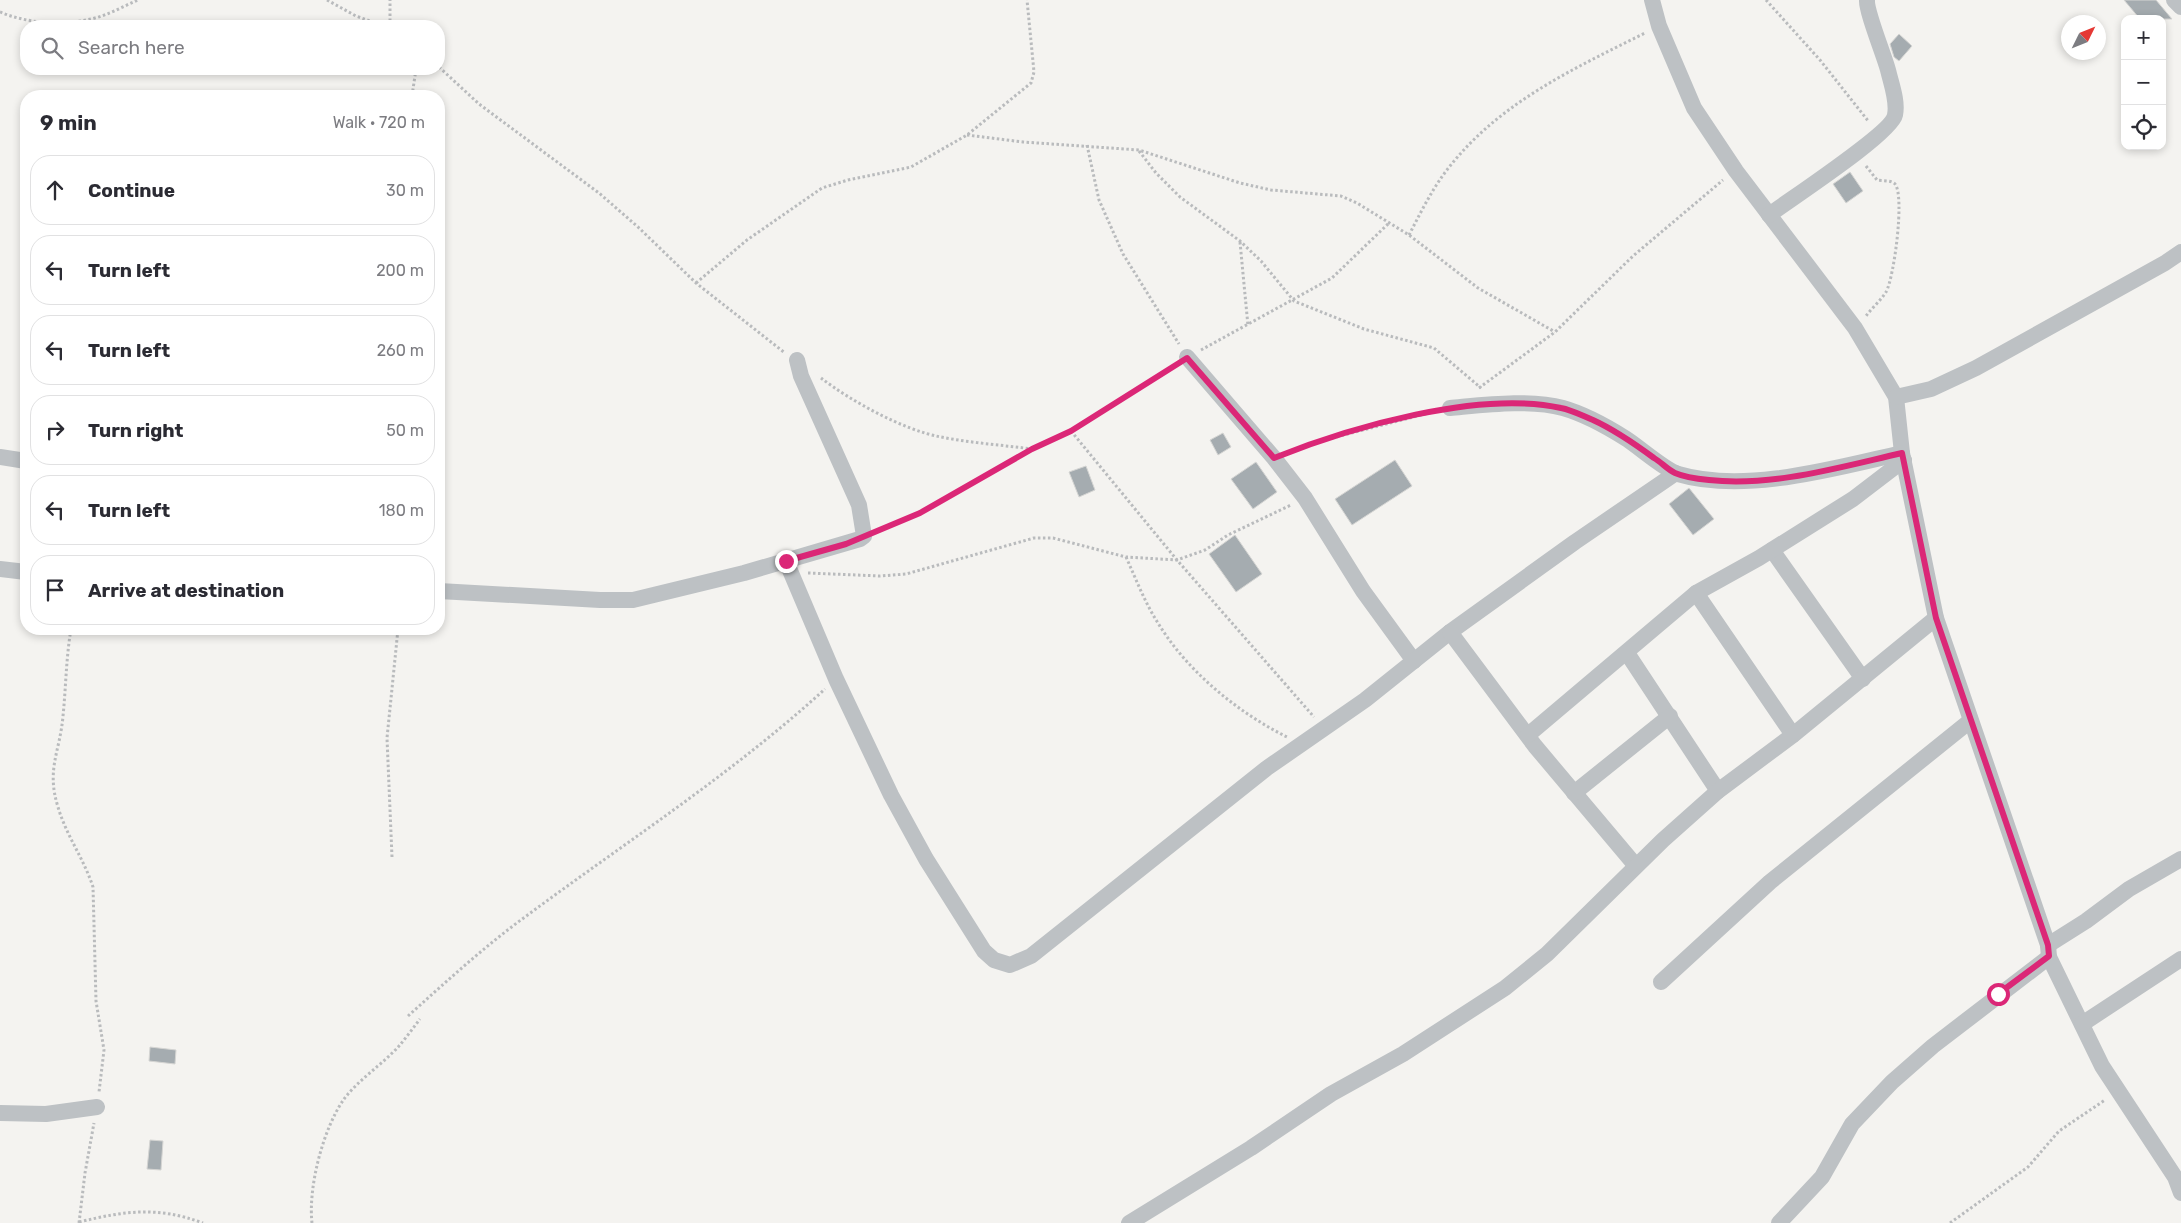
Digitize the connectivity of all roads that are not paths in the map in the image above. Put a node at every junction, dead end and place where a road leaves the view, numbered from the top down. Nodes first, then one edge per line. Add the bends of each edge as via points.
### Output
1 (1652, 0) edge
2 (1867, 0) edge
3 (2174, 0) edge
4 (2181, 7) edge
5 (1769, 215) junction
6 (2181, 252) edge
7 (1187, 358) road end
8 (797, 360) road end
9 (1896, 398) junction
10 (1450, 408) road end
11 (1903, 456) junction
12 (0, 458) edge
13 (20, 460) edge
14 (1676, 474) junction
15 (1772, 550) junction
16 (788, 567) junction
17 (0, 569) edge
18 (20, 571) edge
19 (445, 591) edge
20 (1696, 592) junction
21 (1936, 618) junction
22 (1450, 632) junction
23 (1626, 653) junction
24 (1414, 661) junction
25 (1863, 679) junction
26 (1670, 716) junction
27 (1970, 721) junction
28 (1528, 735) junction
29 (1794, 735) junction
30 (1718, 792) junction
31 (1574, 793) junction
32 (2181, 859) edge
33 (1636, 866) junction
34 (2048, 951) junction
35 (2181, 959) edge
36 (1661, 982) dead end
37 (2082, 1024) junction
38 (97, 1107) road end
39 (1, 1115) edge
40 (2178, 1175) edge
41 (2181, 1193) edge
42 (1129, 1223) edge
43 (1779, 1223) edge

1 - 5 street via 1659,26 1694,108
2 - 5 street via 1895,106 1895,117 1861,149
3 - 4 street
5 - 9 street via 1855,328
6 - 9 street via 1976,368 1931,389
7 - 24 street via 1305,498 1363,591
8 - 16 street via 804,383 859,505 864,536
9 - 11 street
10 - 14 street via 1540,404 1563,408 1623,437
11 - 14 street via 1772,479 1710,480
11 - 15 street via 1853,499
11 - 21 street
12 - 13 street
14 - 22 street
15 - 20 street
15 - 25 street
16 - 19 street via 633,600
16 - 24 street via 891,796 984,951 994,960 1010,965 1031,956 1227,799
17 - 18 street
20 - 23 street
20 - 29 street
21 - 25 street
21 - 27 street
22 - 24 street
22 - 28 street
23 - 26 street
23 - 28 street
25 - 29 street
26 - 30 street
26 - 31 street
27 - 34 street
27 - 36 street via 1770,882
28 - 31 street
29 - 30 street
30 - 33 street
31 - 33 street
32 - 34 street via 2129,889
33 - 42 street via 1547,954 1505,988
34 - 37 street
34 - 43 street via 1892,1082 1852,1124 1822,1177
35 - 37 street
37 - 40 street via 2102,1066
38 - 39 street via 46,1114
40 - 41 street

